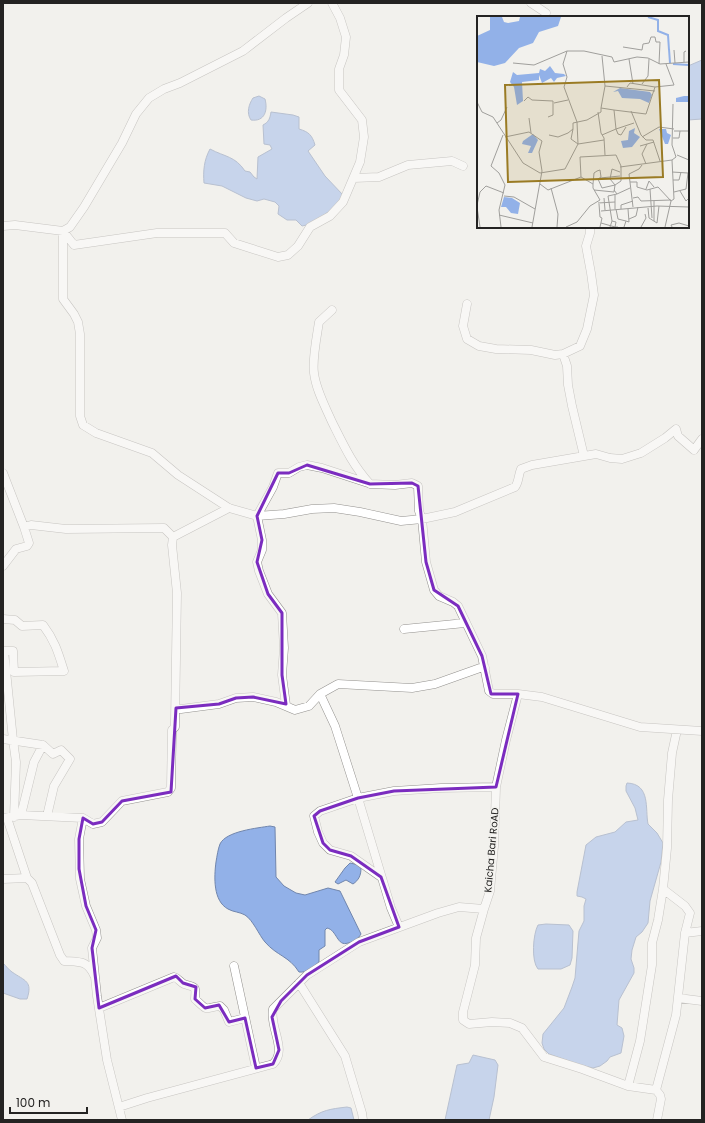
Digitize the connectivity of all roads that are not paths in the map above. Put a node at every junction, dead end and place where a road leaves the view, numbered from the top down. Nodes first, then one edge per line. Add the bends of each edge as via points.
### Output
1 (308, 3) edge
2 (332, 3) edge
3 (531, 3) edge
4 (546, 14) dead end
5 (463, 166) dead end
6 (354, 178) junction
7 (3, 226) edge
8 (590, 228) edge
9 (63, 231) junction
10 (467, 304) dead end
11 (332, 310) dead end
12 (563, 354) junction
13 (702, 439) edge
14 (584, 456) junction
15 (3, 473) edge
16 (370, 484) junction
17 (229, 508) junction
18 (257, 516) junction
19 (422, 519) junction
20 (24, 527) junction
21 (173, 537) junction
22 (3, 566) edge
23 (3, 619) edge
24 (465, 623) junction
25 (404, 629) dead end
26 (4, 651) edge
27 (486, 668) junction
28 (320, 694) junction
29 (518, 694) junction
30 (286, 705) junction
31 (176, 708) junction
32 (677, 730) junction
33 (702, 731) edge
34 (3, 739) edge
35 (12, 740) junction
36 (43, 745) junction
37 (496, 787) junction
38 (358, 798) junction
39 (46, 816) junction
40 (11, 817) edge
41 (83, 818) junction
42 (381, 877) junction
43 (27, 878) junction
44 (3, 879) edge
45 (663, 889) junction
46 (484, 909) junction
47 (399, 927) junction
48 (702, 931) edge
49 (685, 933) junction
50 (234, 966) dead end
51 (95, 978) junction
52 (299, 983) junction
53 (678, 998) junction
54 (702, 1001) edge
55 (99, 1008) junction
56 (245, 1018) junction
57 (256, 1068) junction
58 (628, 1086) junction
59 (656, 1090) junction
60 (119, 1107) junction
61 (122, 1120) edge
62 (363, 1120) edge
63 (657, 1120) edge

1 - 9 street via 243,51 150,98 136,114 84,207 70,227
2 - 6 street via 346,37 339,69 339,90 362,120 364,137 360,162
3 - 4 street
5 - 6 street via 452,161 408,165 379,177
6 - 9 street via 343,202 330,216 310,227 298,246 288,255 278,257 234,244 225,233 157,233 74,245
7 - 9 street via 16,225
8 - 12 street via 586,246 594,295 587,329 580,346
9 - 17 street via 63,299 78,322 80,334 80,416 83,425 96,433 152,453
10 - 12 street via 463,326 467,339 479,346
11 - 16 street via 319,322 314,372 322,401 344,448 360,474
12 - 14 street
13 - 14 street via 694,450 678,436 676,429 641,453 622,459 596,454
14 - 19 street via 521,469 515,487 455,512
15 - 20 street
16 - 18 street via 322,468 299,466 289,473 278,473
16 - 19 street via 412,483 418,486 419,511
17 - 18 street
17 - 21 street
18 - 19 street via 334,508 401,521
18 - 30 street via 262,540 262,550 257,562 259,571 268,594 282,613 282,674
19 - 24 street via 426,562 434,590 439,596 458,606
20 - 21 street via 31,525 66,530 164,528
20 - 22 street via 29,543 16,550
21 - 31 street via 177,593
23 - 26 street via 15,620 22,626 42,625 52,636 64,671 14,672 13,652
24 - 25 street
24 - 27 street
26 - 35 street
27 - 28 street via 435,684 412,688 338,684
27 - 29 street via 488,686 493,694
28 - 30 street via 309,706 295,710
28 - 38 street via 335,726
29 - 32 street via 548,699 640,727
29 - 37 street, Kaicha Bari RoAD
30 - 31 street via 253,697 236,698 219,704
31 - 41 street via 176,722 172,730 171,788 168,792 122,801 102,822 92,824
32 - 33 street
32 - 45 street via 672,753
34 - 35 street
35 - 36 street
35 - 40 street via 16,762
36 - 39 street via 53,754 61,750 70,759 54,786
36 - 40 street
37 - 38 street via 394,791
37 - 46 street, Kaicha Bari RoAD via 490,891
38 - 42 street
38 - 42 street via 320,811 314,816 318,832 330,850 351,856
39 - 40 street
39 - 41 street
40 - 43 street
41 - 51 street via 78,839 79,869 86,906 96,930 97,938 92,948
42 - 47 street
43 - 44 street
43 - 51 street via 32,883 60,956 64,961 82,962 90,966
45 - 49 street via 690,913
45 - 58 street via 652,943 652,965 640,1041
46 - 47 street via 459,907
46 - 58 street, Kaicha Bari RoAD via 476,938 475,965 463,1020 469,1024 510,1023 522,1028 544,1057
47 - 52 street via 359,942 307,975
48 - 49 street
49 - 53 street
50 - 56 street
51 - 55 street
52 - 57 street via 273,1009 272,1017 279,1050 277,1060 273,1064
52 - 62 street via 346,1056
53 - 54 street
53 - 59 street via 676,1015
55 - 56 street via 174,977 196,989 195,999 205,1008 220,1006 229,1022
55 - 60 street via 107,1060
56 - 57 street
57 - 60 street
58 - 59 street, Kaicha Bari RoAD
59 - 63 street via 661,1099
60 - 61 street

